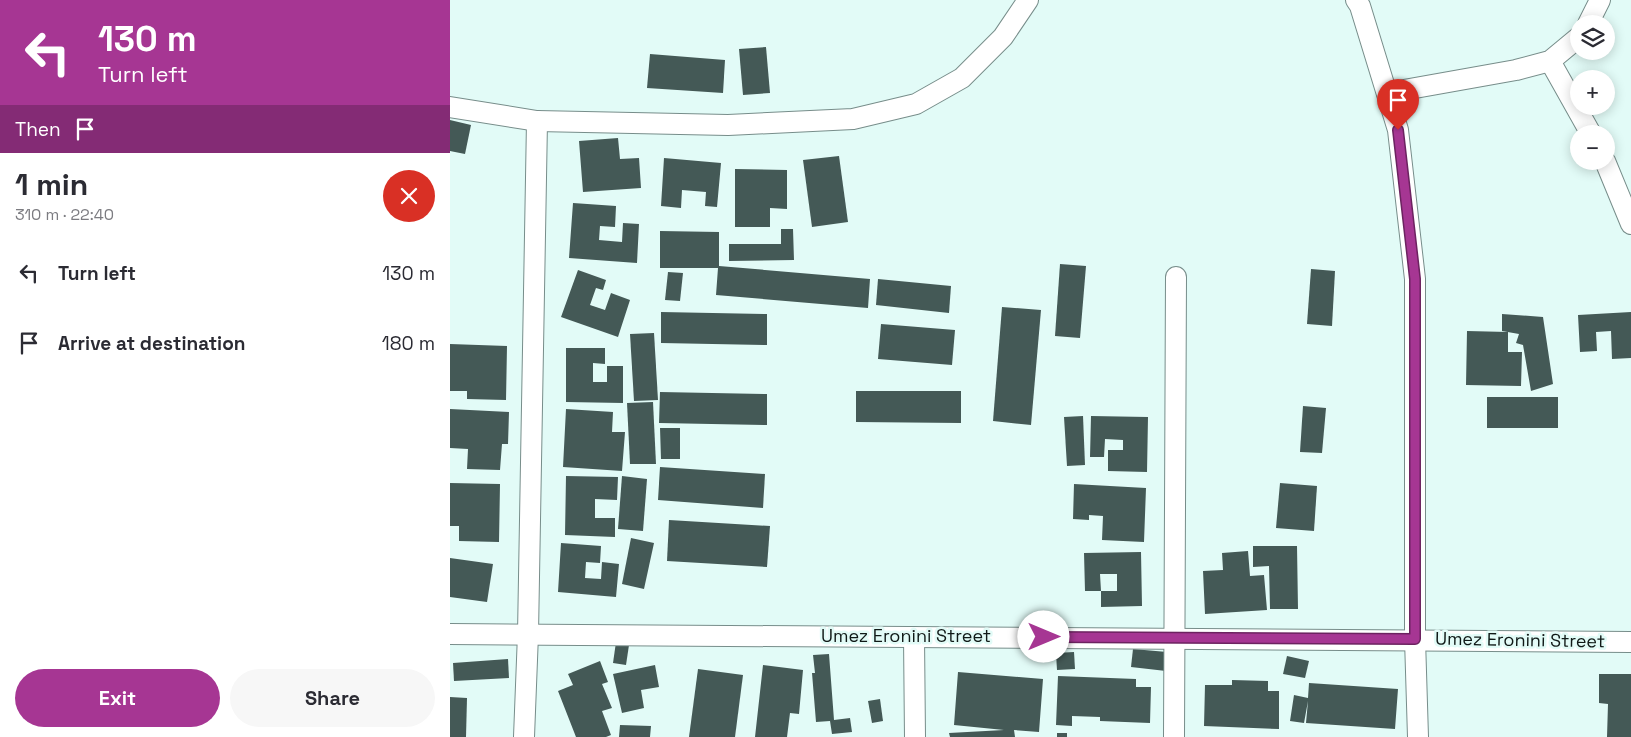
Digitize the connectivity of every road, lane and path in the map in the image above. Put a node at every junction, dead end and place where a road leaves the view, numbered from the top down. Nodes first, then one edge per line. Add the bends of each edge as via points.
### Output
1 (1028, 0) edge
2 (1356, 0) edge
3 (1600, 0) edge
4 (1592, 15) edge
5 (1570, 44) edge
6 (1550, 61) junction
7 (1387, 93) junction
8 (450, 107) edge
9 (536, 121) junction
10 (1586, 125) edge
11 (1609, 170) edge
12 (1631, 224) edge
13 (1176, 277) dead end
14 (450, 634) edge
15 (528, 634) junction
16 (914, 637) junction
17 (1175, 638) junction
18 (1415, 639) junction
19 (1631, 642) edge
20 (524, 737) edge
21 (915, 737) edge
22 (1174, 737) edge
23 (1418, 737) edge

1 - 9 street via 1003,37 962,78 916,104 853,119 728,125
2 - 7 street
3 - 4 street
5 - 6 street
6 - 7 street
6 - 10 street
7 - 18 street via 1398,130 1415,279
8 - 9 street
9 - 15 street
11 - 12 street
13 - 17 street
14 - 15 street, Umez Eronini Street
15 - 16 street, Umez Eronini Street
15 - 20 street
16 - 17 street, Umez Eronini Street
16 - 21 street
17 - 18 street, Umez Eronini Street
17 - 22 street
18 - 19 street, Umez Eronini Street
18 - 23 street

